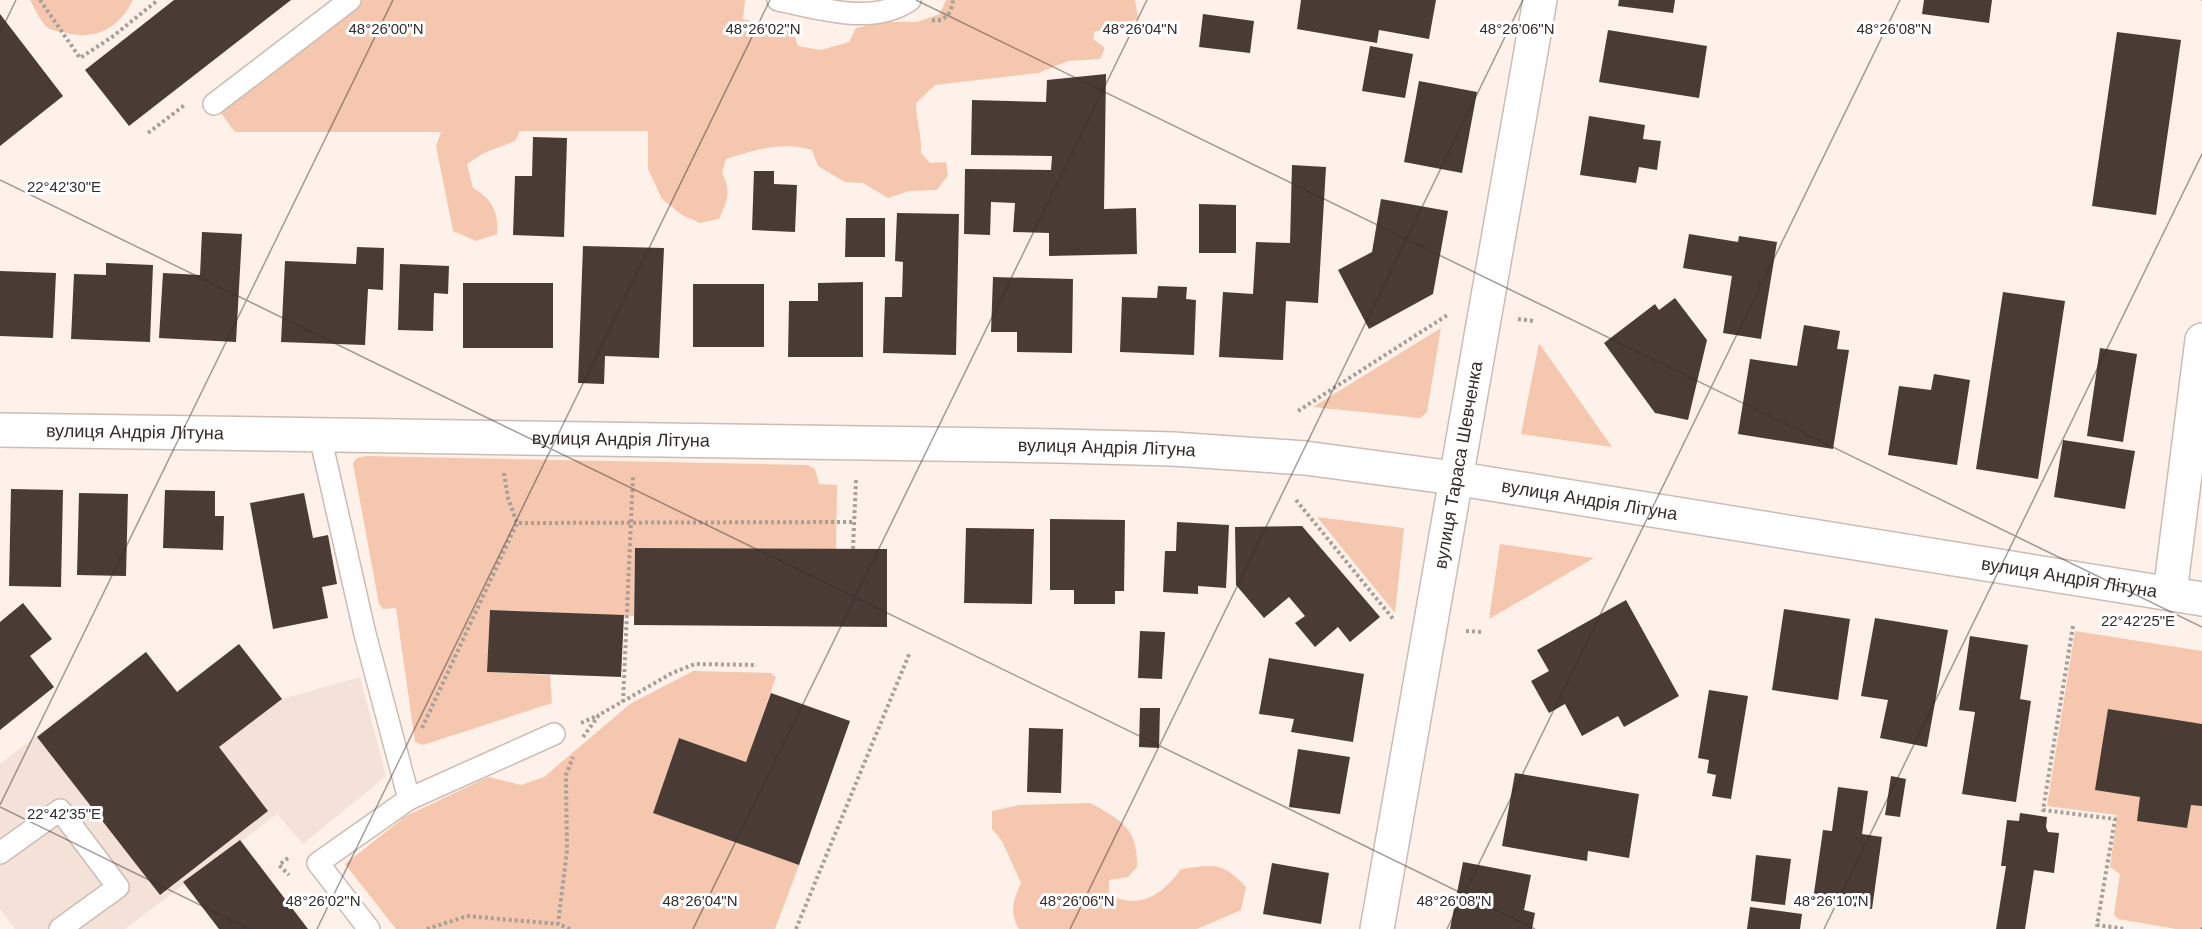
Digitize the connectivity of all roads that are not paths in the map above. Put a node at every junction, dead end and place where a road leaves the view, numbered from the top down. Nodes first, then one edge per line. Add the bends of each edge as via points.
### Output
1 (350, 0) edge
2 (778, 0) edge
3 (910, 0) edge
4 (1540, 0) edge
5 (214, 104) dead end
6 (2202, 340) edge
7 (0, 430) edge
8 (320, 436) junction
9 (1454, 478) junction
10 (2170, 593) junction
11 (2202, 598) edge
12 (554, 734) dead end
13 (409, 799) junction
14 (0, 854) edge
15 (60, 929) edge
16 (369, 929) edge
17 (1377, 929) edge

1 - 5 lane
2 - 3 lane via 856,14 901,6
4 - 9 street, вулиця Тараса Шевченка
6 - 10 street
7 - 8 street, вулиця Андрія Літуна
8 - 9 street, вулиця Андрія Літуна via 1162,449 1305,458
8 - 13 lane via 365,634
9 - 10 street, вулиця Андрія Літуна
9 - 17 street, вулиця Тараса Шевченка
10 - 11 street, вулиця Андрія Літуна
12 - 13 lane
13 - 16 lane via 318,863
14 - 15 lane via 60,810 117,887

